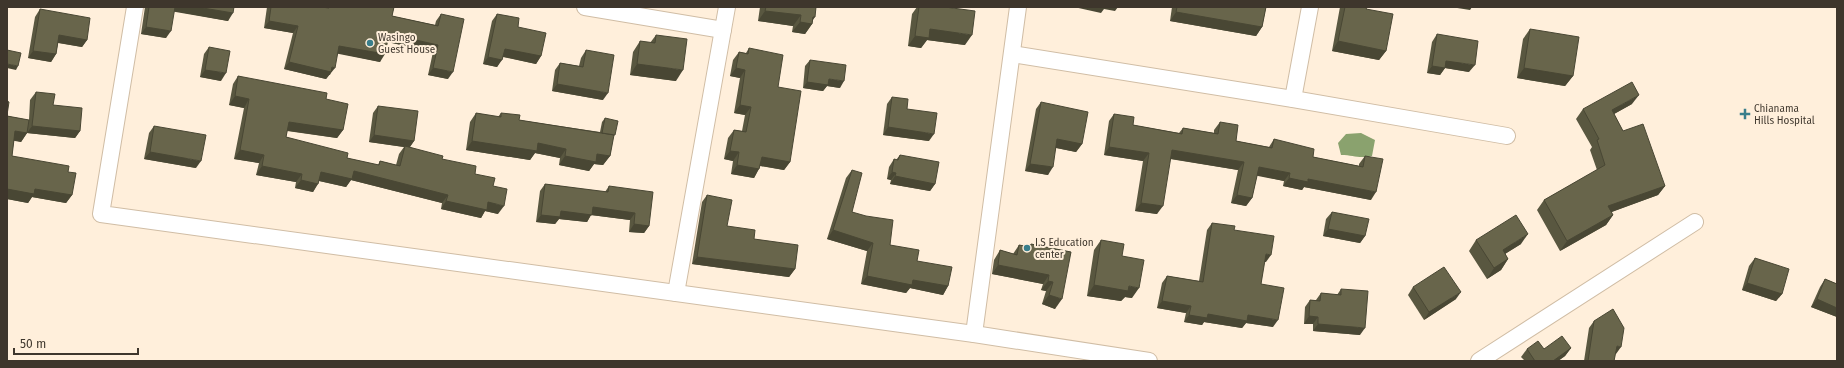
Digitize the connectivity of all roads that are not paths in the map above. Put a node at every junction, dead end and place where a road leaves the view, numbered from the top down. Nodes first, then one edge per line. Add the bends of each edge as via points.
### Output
1 (134, 7) edge
2 (585, 7) edge
3 (727, 7) edge
4 (1018, 7) edge
5 (1310, 7) edge
6 (723, 30) junction
7 (1012, 54) junction
8 (1293, 99) junction
9 (1507, 136) dead end
10 (1695, 222) dead end
11 (676, 293) junction
12 (974, 334) junction
13 (1149, 361) edge
14 (1479, 361) edge

1 - 11 street via 101,214
2 - 6 street
3 - 6 street
4 - 7 street
5 - 8 street
6 - 11 street
7 - 8 street
7 - 12 street
8 - 9 street
10 - 14 street
11 - 12 street
12 - 13 street

